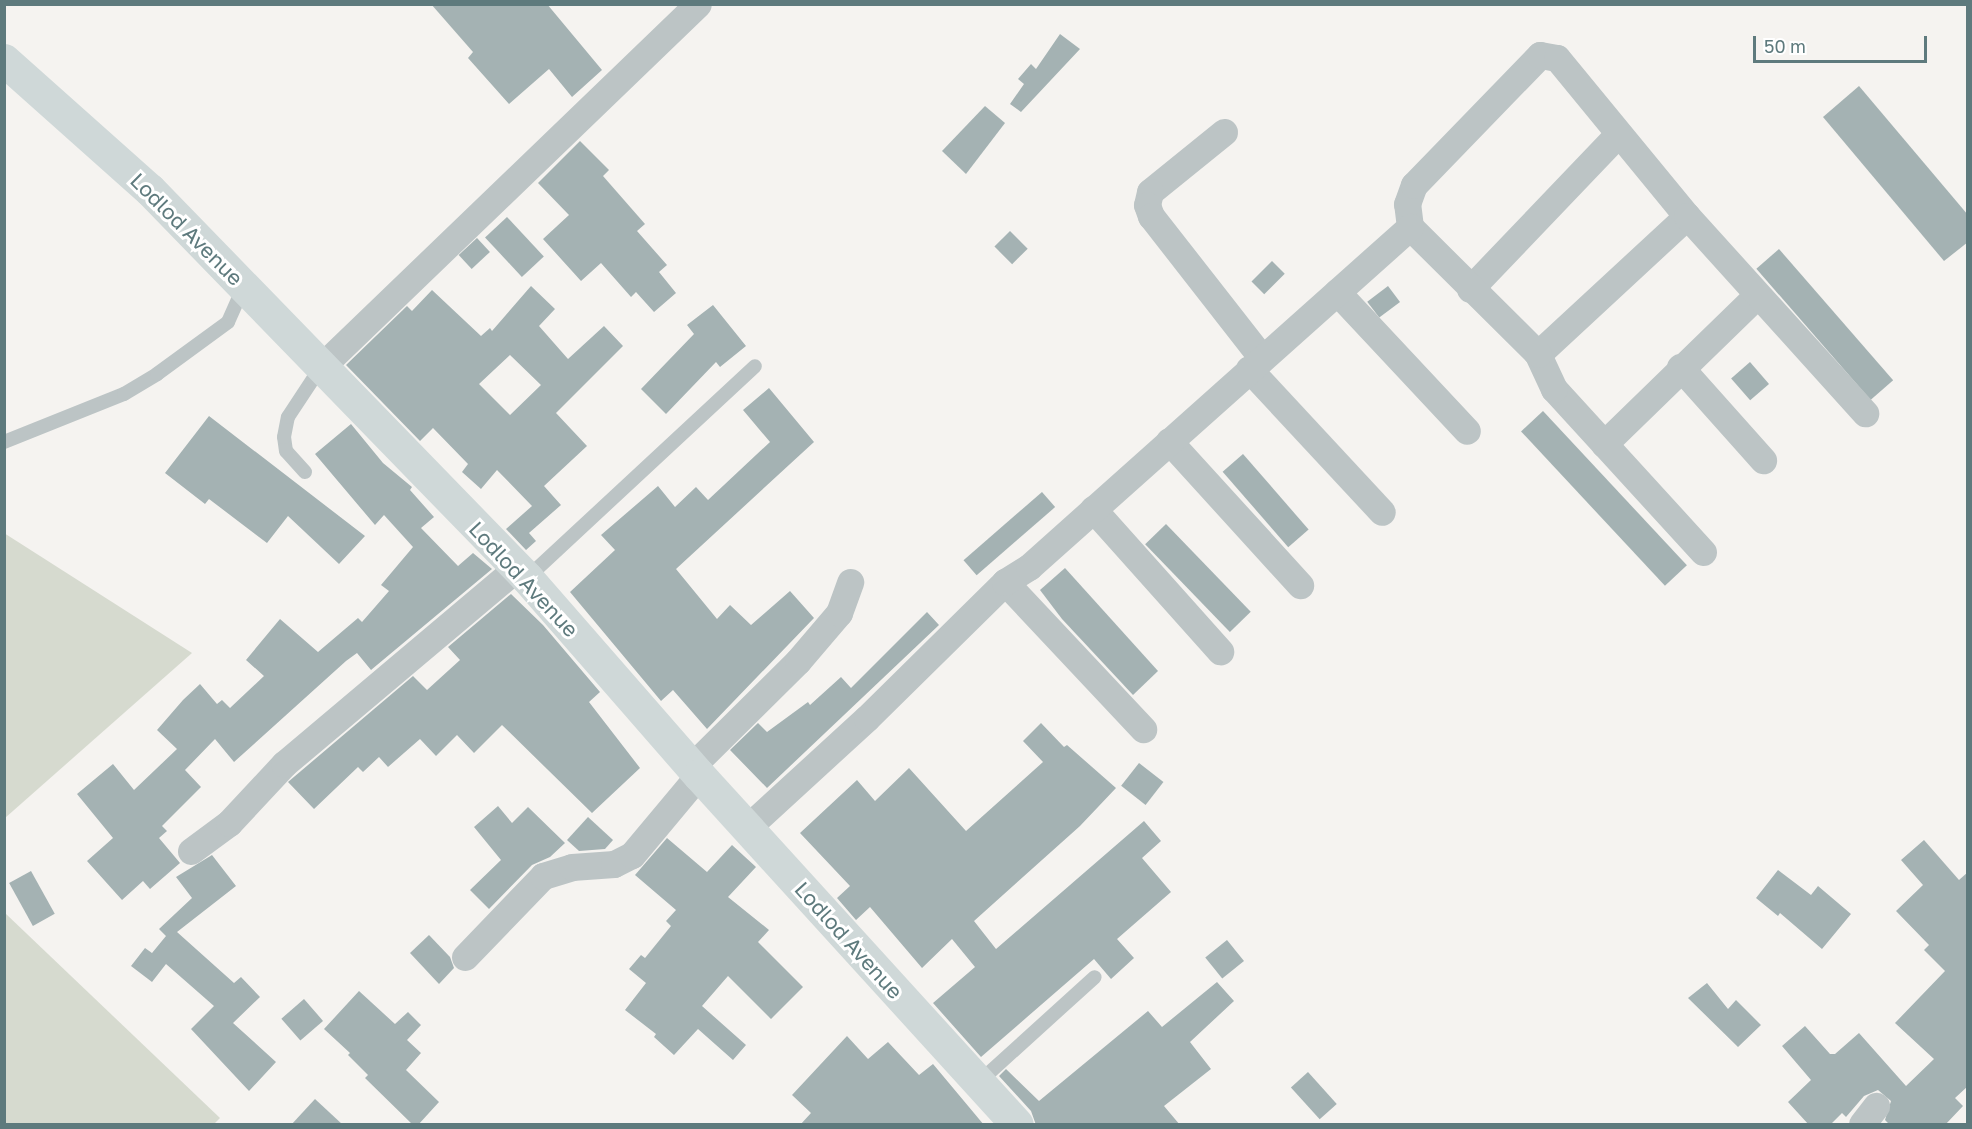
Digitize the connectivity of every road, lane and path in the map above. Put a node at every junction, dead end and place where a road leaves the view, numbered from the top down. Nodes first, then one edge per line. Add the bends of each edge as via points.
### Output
1 (698, 4) edge
2 (4, 60) edge
3 (1224, 132) dead end
4 (1617, 135) junction
5 (1687, 216) junction
6 (1410, 227) junction
7 (244, 286) junction
8 (1470, 289) junction
9 (1337, 292) junction
10 (1756, 296) junction
11 (1538, 354) junction
12 (1256, 364) junction
13 (755, 366) dead end
14 (321, 367) junction
15 (1680, 367) junction
16 (1864, 413) dead end
17 (1467, 431) dead end
18 (1169, 441) junction
19 (4, 442) edge
20 (1604, 444) junction
21 (1763, 460) dead end
22 (304, 472) dead end
23 (1093, 509) junction
24 (1382, 512) dead end
25 (1703, 552) dead end
26 (522, 573) junction
27 (850, 582) dead end
28 (1299, 585) dead end
29 (1011, 589) junction
30 (1220, 651) dead end
31 (1143, 729) dead end
32 (696, 770) junction
33 (753, 832) junction
34 (192, 850) dead end
35 (465, 957) dead end
36 (1095, 977) dead end
37 (980, 1082) junction
38 (1017, 1125) edge

1 - 14 street
2 - 7 main road, Lodlod Avenue via 133,174
3 - 12 street via 1150,192 1147,205
4 - 5 street
4 - 6 street via 1557,58 1540,55 1414,185 1407,204
4 - 8 street
5 - 10 street
5 - 11 street
6 - 8 street
6 - 9 street
7 - 14 main road, Lodlod Avenue
7 - 19 lane via 228,322 157,374 124,394
8 - 11 street
9 - 12 street
9 - 17 street
10 - 15 street
10 - 16 street
11 - 20 street via 1554,389
12 - 18 street
12 - 24 street
13 - 26 lane
14 - 22 lane via 288,417 284,437 286,452
14 - 26 main road, Lodlod Avenue
15 - 20 street
15 - 21 street
18 - 23 street
18 - 28 street
20 - 25 street
23 - 29 street via 1029,567
23 - 30 street
26 - 32 main road, Lodlod Avenue
26 - 34 street via 284,764 230,823
27 - 32 street via 839,613
29 - 31 street
29 - 33 street
32 - 33 main road, Lodlod Avenue
32 - 35 street via 632,855 614,864 572,867 543,876
33 - 37 main road, Lodlod Avenue
36 - 37 lane
37 - 38 main road, Lodlod Avenue

